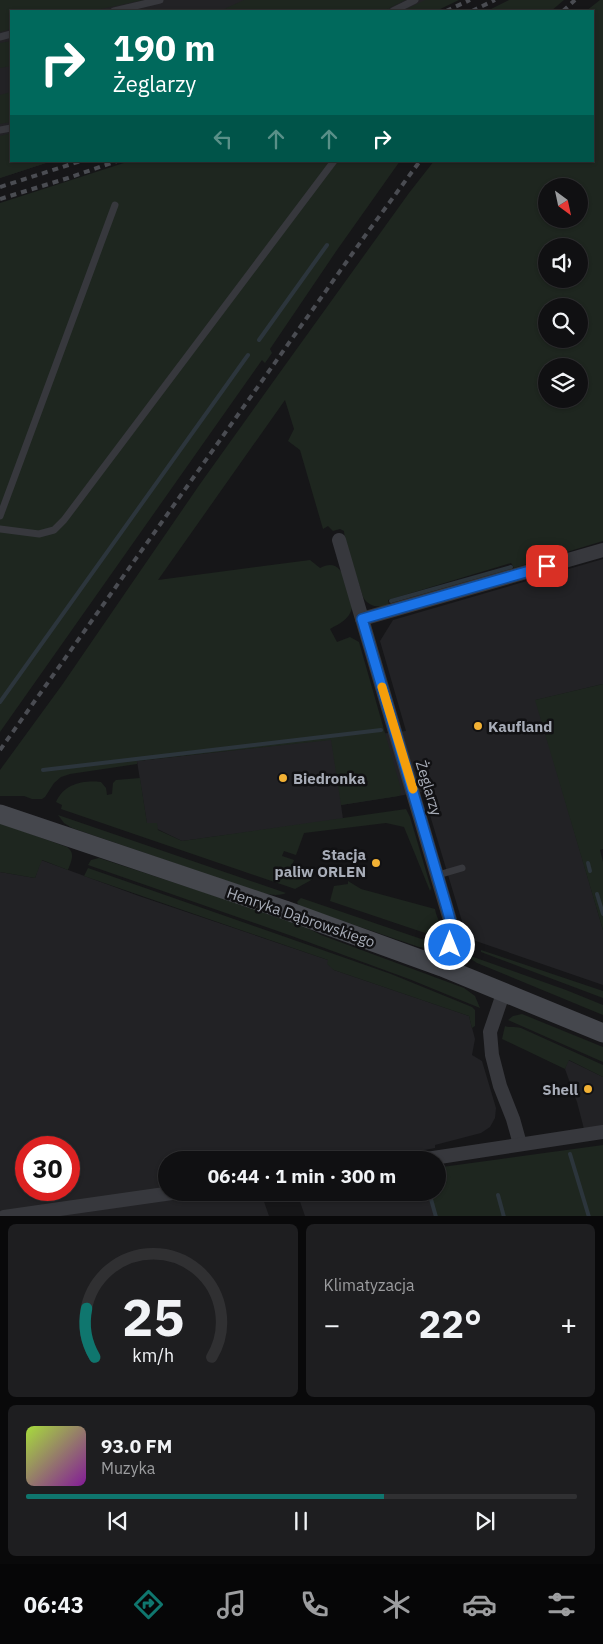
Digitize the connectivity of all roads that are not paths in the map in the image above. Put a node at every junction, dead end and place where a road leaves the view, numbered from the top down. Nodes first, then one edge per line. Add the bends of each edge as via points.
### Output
1 (160, 0) edge
2 (415, 0) edge
3 (118, 10) edge
4 (395, 10) edge
5 (333, 162) edge
6 (115, 205) dead end
7 (0, 516) edge
8 (0, 529) edge
9 (339, 540) dead end
10 (603, 550) edge
11 (362, 619) junction
12 (0, 814) edge
13 (462, 868) dead end
14 (438, 875) junction
15 (442, 966) junction
16 (504, 992) junction
17 (601, 1032) edge
18 (603, 1132) edge
19 (520, 1144) junction
20 (446, 1156) edge
21 (158, 1195) edge
22 (4, 1216) edge

1 - 3 lane
2 - 4 lane
5 - 8 lane via 64,520 54,530 39,534
6 - 7 lane
9 - 11 street, Żeglarzy
10 - 11 street
11 - 14 street, Żeglarzy
12 - 15 main road, Henryka Dąbrowskiego
13 - 14 lane
14 - 15 street, Żeglarzy via 452,927 450,945
15 - 16 main road, Henryka Dąbrowskiego
16 - 17 main road, Henryka Dąbrowskiego
16 - 19 street via 490,1032 492,1054
18 - 19 street
19 - 20 street
21 - 22 street

